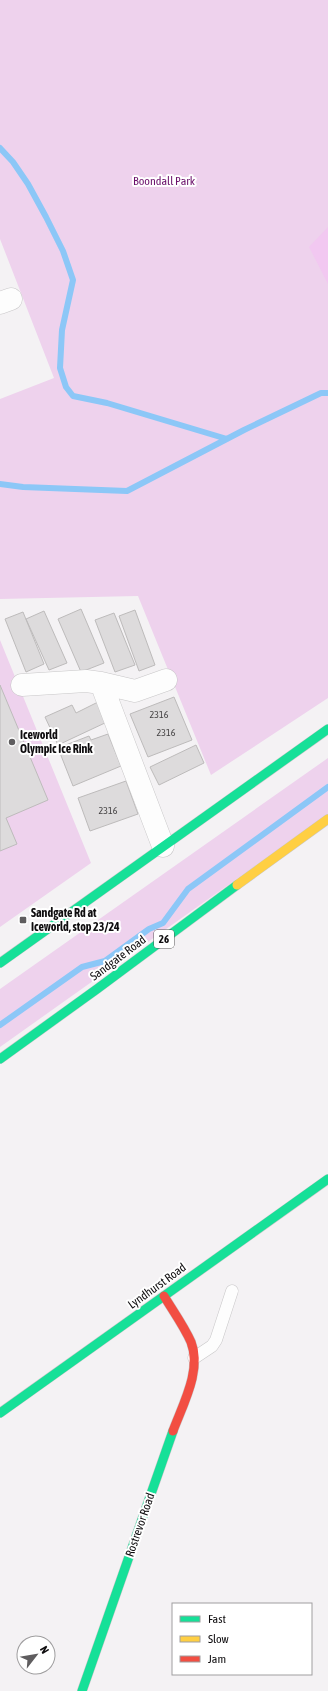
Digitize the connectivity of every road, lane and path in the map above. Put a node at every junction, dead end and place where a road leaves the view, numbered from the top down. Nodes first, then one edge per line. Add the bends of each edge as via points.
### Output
1 (166, 680) dead end
2 (101, 683) junction
3 (22, 685) dead end
4 (328, 729) edge
5 (328, 819) edge
6 (163, 846) junction
7 (0, 963) edge
8 (0, 1059) edge
9 (328, 1179) edge
10 (232, 1291) dead end
11 (164, 1296) junction
12 (194, 1358) junction
13 (0, 1413) edge
14 (82, 1691) edge

1 - 2 street via 135,691
2 - 3 street via 86,680
2 - 6 street
4 - 6 main road
5 - 8 main road, Sandgate Road / 26
6 - 7 main road
9 - 11 main road, Lyndhurst Road
10 - 12 lane via 216,1340 212,1346
11 - 12 main road, Rostrevor Road via 190,1340
11 - 13 main road, Lyndhurst Road
12 - 14 main road, Rostrevor Road via 192,1378

